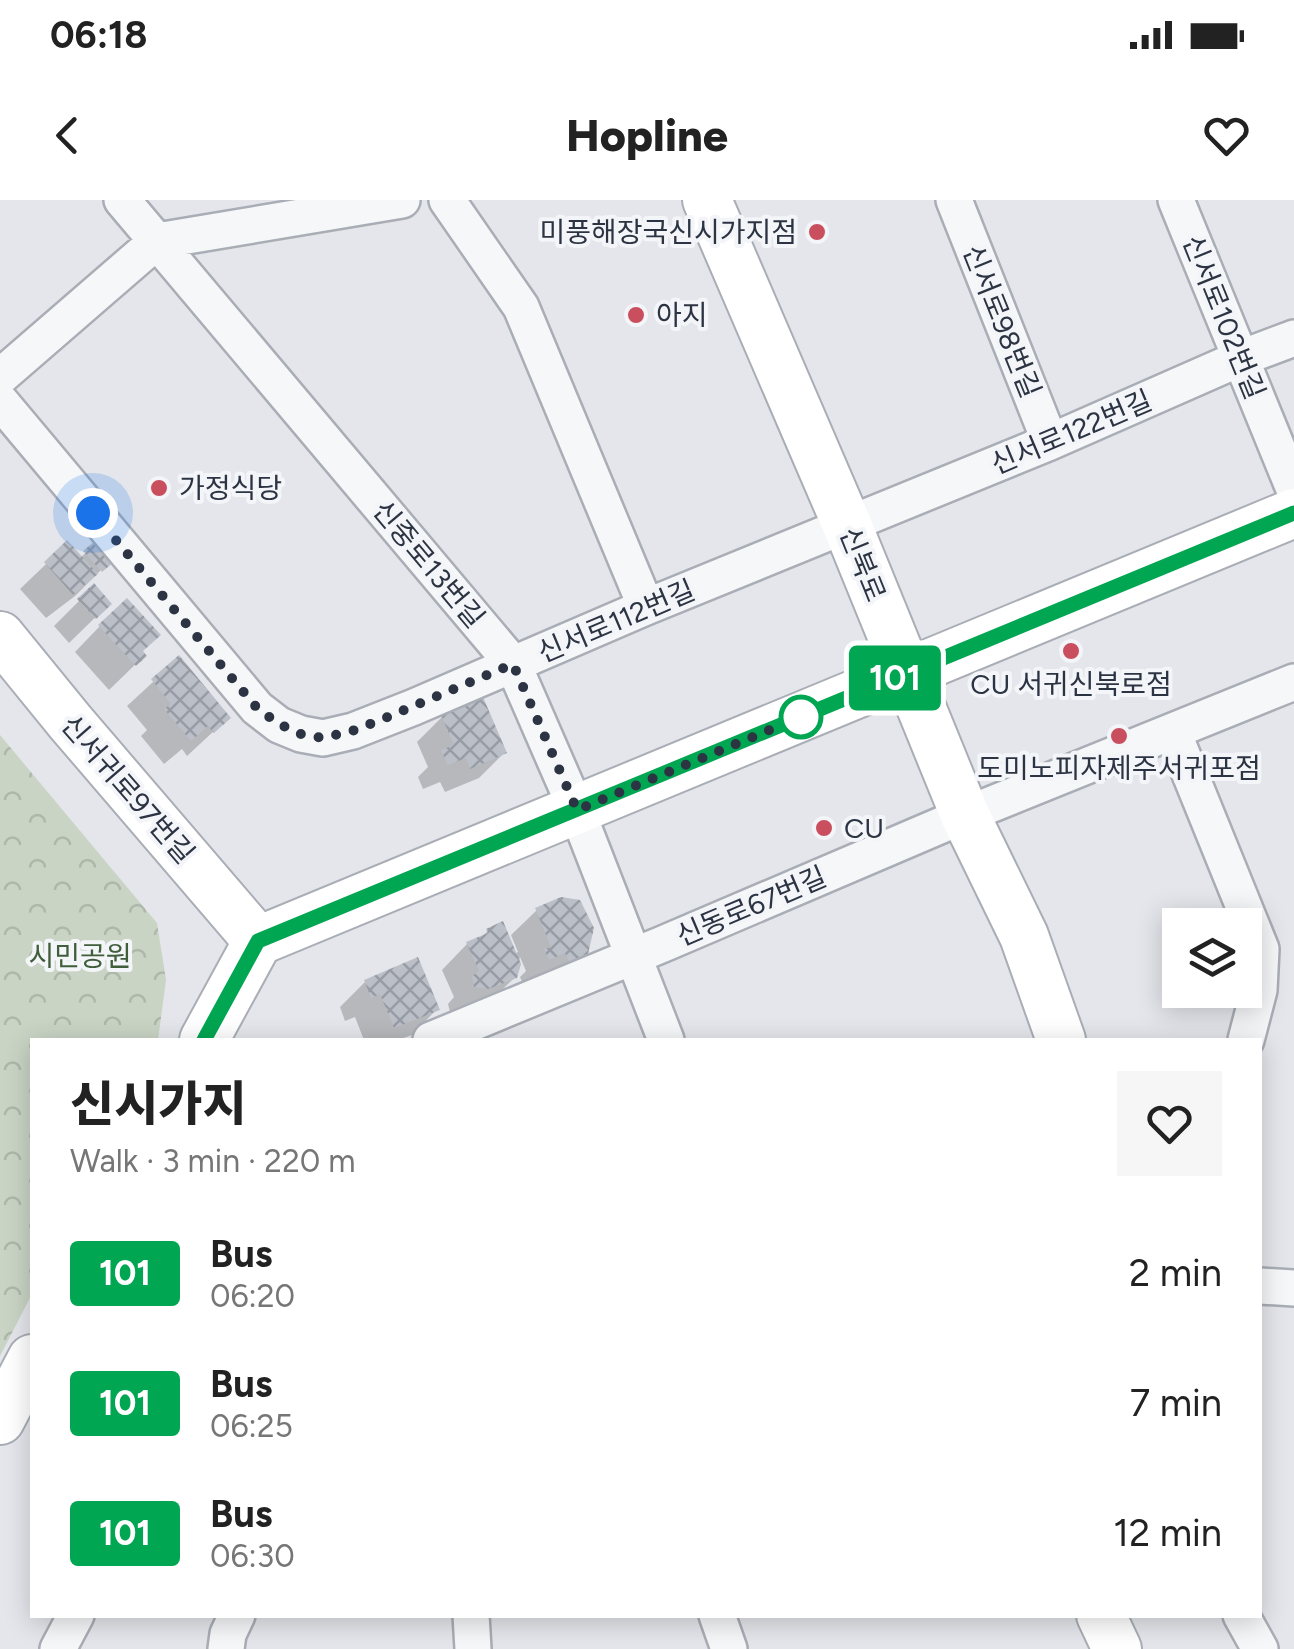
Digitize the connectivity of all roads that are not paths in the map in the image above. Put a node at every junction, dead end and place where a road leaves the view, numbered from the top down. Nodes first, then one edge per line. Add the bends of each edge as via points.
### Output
1 (122, 200) edge
2 (402, 200) edge
3 (447, 200) edge
4 (708, 200) edge
5 (954, 200) edge
6 (1176, 200) edge
7 (158, 241) junction
8 (1294, 338) edge
9 (1240, 358) junction
10 (0, 377) edge
11 (0, 401) edge
12 (1050, 442) junction
13 (1294, 489) edge
14 (1294, 513) edge
15 (847, 525) junction
16 (646, 607) junction
17 (0, 636) edge
18 (513, 664) junction
19 (907, 674) junction
20 (1294, 682) edge
21 (1174, 732) junction
22 (577, 810) junction
23 (965, 814) junction
24 (258, 941) junction
25 (632, 957) junction
26 (205, 1038) edge
27 (436, 1038) edge
28 (665, 1038) edge
29 (1060, 1038) edge
30 (1247, 1038) edge
31 (1262, 1286) edge
32 (1294, 1288) edge
33 (30, 1364) edge
34 (0, 1420) edge
35 (74, 1618) edge
36 (236, 1618) edge
37 (471, 1618) edge
38 (718, 1618) edge
39 (1102, 1618) edge
40 (1244, 1618) edge
41 (58, 1649) edge
42 (226, 1649) edge
43 (473, 1649) edge
44 (729, 1649) edge
45 (1116, 1649) edge
46 (1260, 1649) edge

1 - 7 street, 신중로13번길
2 - 7 street
3 - 16 street via 521,306
4 - 15 street, 신북로
5 - 12 street, 신서로98번길
6 - 9 street, 신서로102번길
7 - 10 street
7 - 18 street, 신중로13번길
8 - 9 street, 신서로122번길
9 - 12 street, 신서로122번길
9 - 13 street, 신서로102번길
11 - 18 street, 신서로112번길 via 257,708 279,724 323,738 352,731
12 - 15 street, 신서로122번길
14 - 19 street
15 - 16 street, 신서로112번길
15 - 19 street, 신북로
16 - 18 street, 신서로112번길
17 - 24 street, 신서귀로97번길
18 - 22 street, 신중로13번길
19 - 22 street
19 - 23 street, 신북로
20 - 21 street, 신동로67번길
21 - 23 street, 신동로67번길
21 - 30 street via 1261,949 1260,990
22 - 24 street
22 - 25 street, 신중로13번길
23 - 25 street, 신동로67번길
23 - 29 street, 신북로 via 1024,936
24 - 26 street
25 - 27 street, 신동로67번길
25 - 28 street, 신중로13번길
31 - 32 street
33 - 34 street
35 - 41 street
36 - 42 street
37 - 43 street
38 - 44 street
39 - 45 street
40 - 46 street

